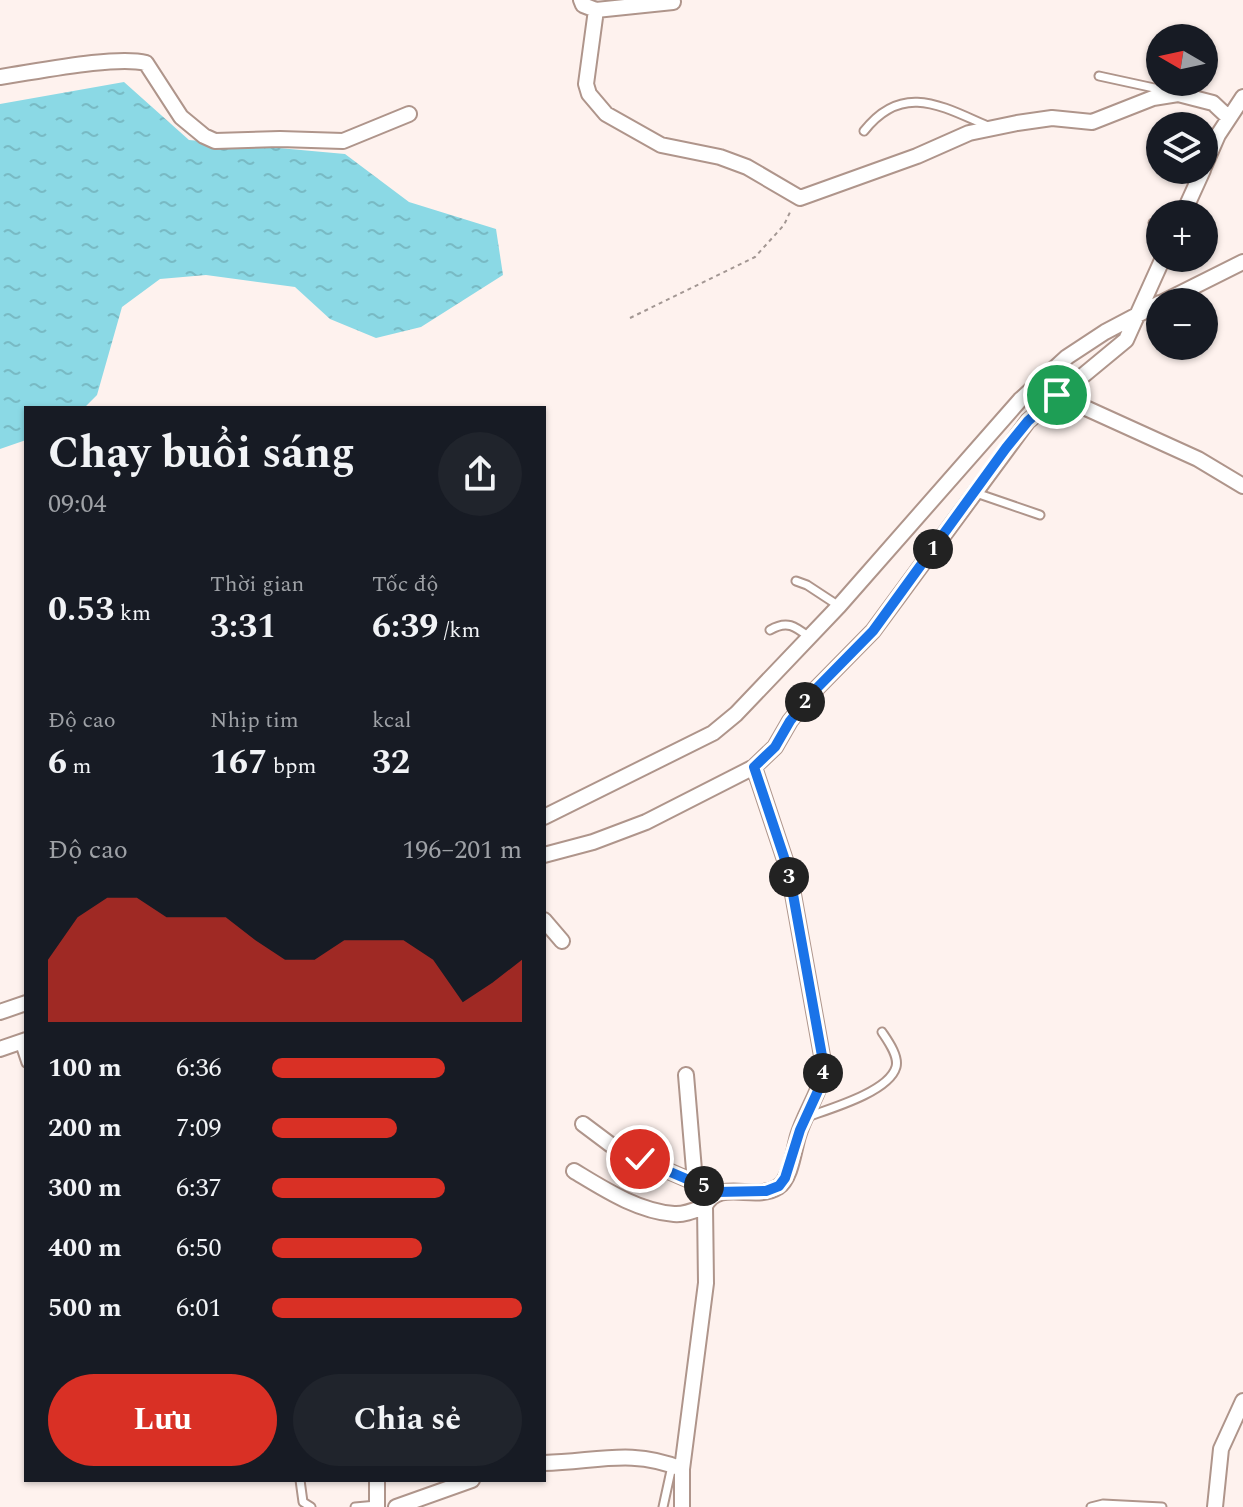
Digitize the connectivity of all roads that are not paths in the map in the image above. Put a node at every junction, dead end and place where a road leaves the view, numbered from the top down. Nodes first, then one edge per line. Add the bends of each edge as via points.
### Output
1 (581, 0) edge
2 (673, 2) edge
3 (596, 10) junction
4 (1099, 76) dead end
5 (0, 77) edge
6 (1146, 87) edge
7 (1166, 96) edge
8 (1186, 96) edge
9 (1243, 97) edge
10 (409, 114) dead end
11 (1229, 118) junction
12 (992, 128) junction
13 (864, 131) dead end
14 (1218, 139) edge
15 (1241, 265) edge
16 (1157, 272) edge
17 (1193, 288) edge
18 (1146, 313) edge
19 (1136, 319) junction
20 (1057, 395) junction
21 (1243, 486) edge
22 (974, 492) junction
23 (1040, 515) dead end
24 (796, 581) dead end
25 (839, 606) junction
26 (770, 630) dead end
27 (809, 637) junction
28 (754, 767) junction
29 (546, 816) edge
30 (546, 854) edge
31 (546, 922) edge
32 (562, 941) dead end
33 (24, 1004) edge
34 (0, 1012) edge
35 (882, 1032) dead end
36 (22, 1041) edge
37 (0, 1049) edge
38 (686, 1075) dead end
39 (805, 1117) junction
40 (583, 1124) dead end
41 (574, 1171) dead end
42 (695, 1182) junction
43 (717, 1192) junction
44 (705, 1206) junction
45 (1243, 1401) edge
46 (546, 1463) edge
47 (677, 1467) junction
48 (300, 1482) edge
49 (377, 1482) edge
50 (466, 1482) edge
51 (377, 1506) edge
52 (311, 1507) edge
53 (355, 1507) edge
54 (396, 1507) edge
55 (663, 1507) edge
56 (682, 1507) edge
57 (1091, 1507) edge
58 (1162, 1507) edge
59 (1215, 1507) edge

1 - 3 street
2 - 3 street
3 - 12 street via 586,84 606,114 661,145 747,167 796,197
4 - 6 lane
5 - 10 street via 93,64 146,63 181,117 215,141 343,141
7 - 12 street via 1092,122 1040,119
8 - 11 street via 1213,103
9 - 11 street
11 - 14 street
12 - 13 lane via 921,101 901,103 877,115
15 - 17 street
16 - 19 street
18 - 19 street
19 - 20 street via 1126,340
19 - 25 street via 1067,357 1020,400
20 - 21 street via 1198,459
20 - 22 street via 1028,421
22 - 23 lane
22 - 28 street via 873,631 814,691 775,747
24 - 25 lane
25 - 27 street
26 - 27 lane via 785,623
27 - 29 street via 713,733
28 - 30 street via 646,822
28 - 39 street via 789,872 824,1067
31 - 32 street
33 - 34 street
35 - 39 lane via 895,1056 895,1071 871,1091
36 - 37 street
38 - 42 street
39 - 43 street via 779,1186
40 - 42 street via 615,1148
41 - 44 street via 619,1199 673,1214
42 - 43 street
43 - 44 street
44 - 47 street via 706,1283
45 - 59 street via 1221,1449
46 - 47 street via 638,1456
47 - 55 lane
47 - 56 street
48 - 52 lane via 303,1502
49 - 51 street
50 - 54 street
51 - 53 lane
57 - 58 lane

